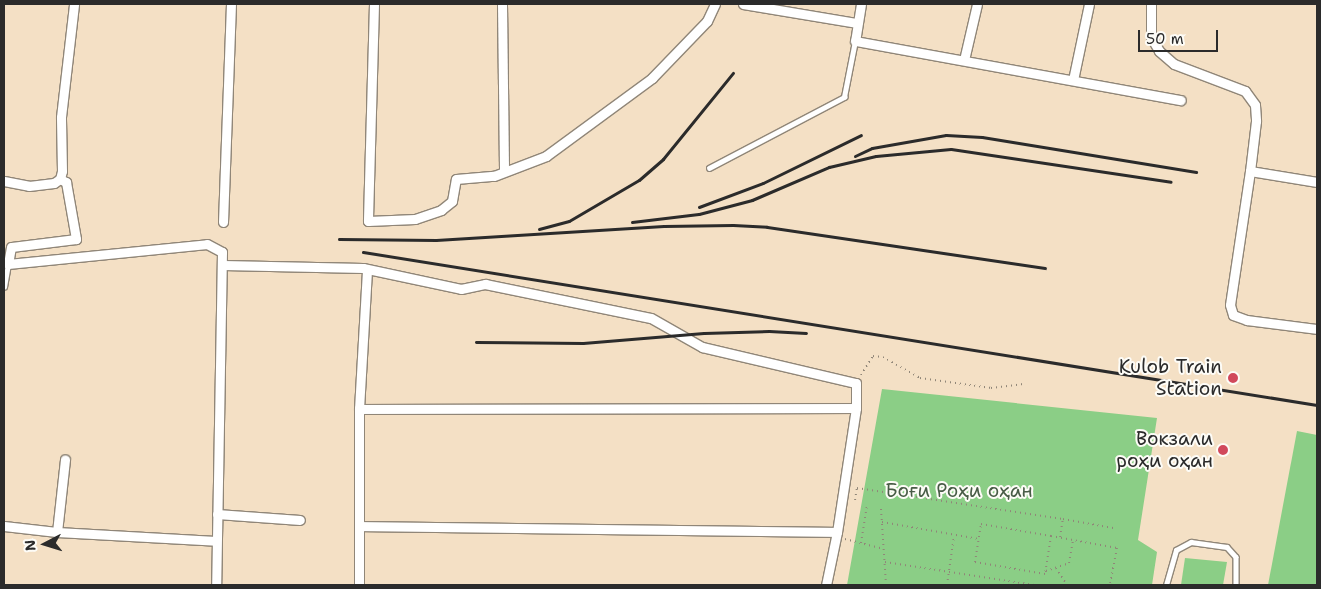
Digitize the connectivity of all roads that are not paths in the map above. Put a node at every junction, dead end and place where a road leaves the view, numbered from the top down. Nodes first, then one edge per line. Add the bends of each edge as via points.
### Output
1 (74, 4) edge
2 (231, 4) edge
3 (374, 4) edge
4 (502, 4) edge
5 (715, 4) edge
6 (743, 4) edge
7 (861, 4) edge
8 (977, 4) edge
9 (1089, 4) edge
10 (1151, 4) edge
11 (858, 23) junction
12 (855, 40) junction
13 (964, 60) junction
14 (1073, 80) junction
15 (1181, 100) dead end
16 (709, 168) dead end
17 (504, 171) junction
18 (1250, 171) junction
19 (60, 180) junction
20 (4, 181) edge
21 (1317, 182) edge
22 (223, 222) dead end
23 (8, 264) junction
24 (224, 265) junction
25 (367, 269) junction
26 (4, 286) edge
27 (1317, 329) edge
28 (856, 408) junction
29 (360, 410) junction
30 (65, 459) dead end
31 (216, 514) junction
32 (300, 520) dead end
33 (4, 526) edge
34 (359, 526) junction
35 (57, 532) junction
36 (837, 534) junction
37 (216, 541) junction
38 (216, 585) edge
39 (359, 585) edge
40 (826, 585) edge
41 (1166, 585) edge
42 (1236, 585) edge

1 - 19 street via 61,117
2 - 22 street
3 - 17 street via 368,221 415,218 441,210 452,201 456,179 494,176
4 - 17 street
5 - 17 street via 707,21 652,78 546,156
6 - 11 street
7 - 11 street
8 - 13 street
9 - 14 street
10 - 18 street via 1151,37 1159,51 1174,64 1245,91 1255,105
11 - 12 street
12 - 13 street
12 - 16 lane via 844,97
13 - 14 street
14 - 15 street
18 - 21 street
18 - 27 street via 1230,305 1233,315 1247,320
19 - 20 street via 29,186
19 - 23 street via 66,182 76,239 11,247
23 - 24 street via 207,244 222,252
23 - 26 lane
24 - 25 street
24 - 31 street
25 - 28 street via 462,289 486,284 651,318 702,347 856,383
25 - 29 street
28 - 29 street
28 - 36 street
29 - 34 street
30 - 35 street
31 - 32 street
31 - 37 street
33 - 35 street
34 - 36 street
34 - 39 street
35 - 37 street
36 - 40 street
37 - 38 street
41 - 42 lane via 1176,550 1191,542 1227,547 1236,556

